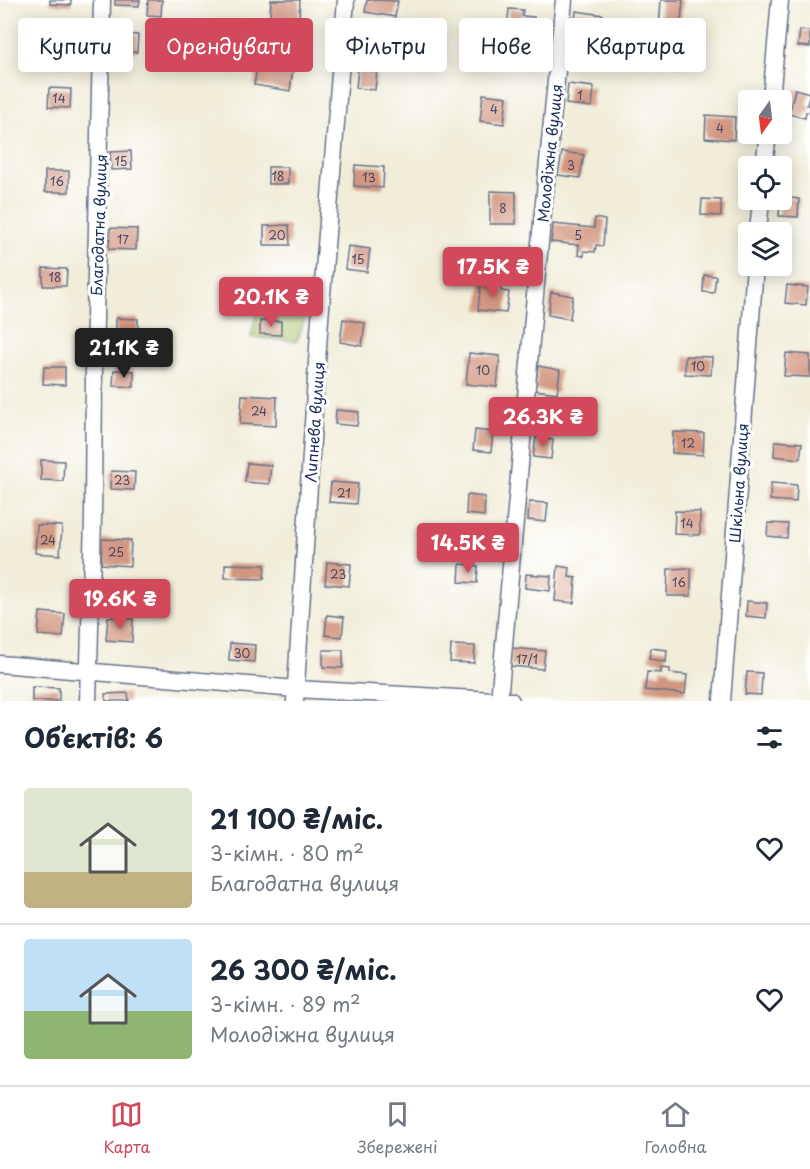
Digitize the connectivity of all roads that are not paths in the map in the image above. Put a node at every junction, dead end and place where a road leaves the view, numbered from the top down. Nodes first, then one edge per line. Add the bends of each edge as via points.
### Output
1 (102, 0) edge
2 (346, 0) edge
3 (564, 0) edge
4 (780, 0) edge
5 (772, 90) edge
6 (754, 276) edge
7 (0, 664) edge
8 (88, 671) junction
9 (296, 695) edge
10 (87, 701) edge
11 (503, 701) edge
12 (722, 701) edge

1 - 8 street, Благодатна вулиця
2 - 9 street, Липнева вулиця
3 - 11 street, Молодіжна вулиця via 537,273
4 - 5 street
6 - 12 street, Шкільна вулиця
7 - 8 street
8 - 9 street
8 - 10 street, Благодатна вулиця
9 - 11 street

